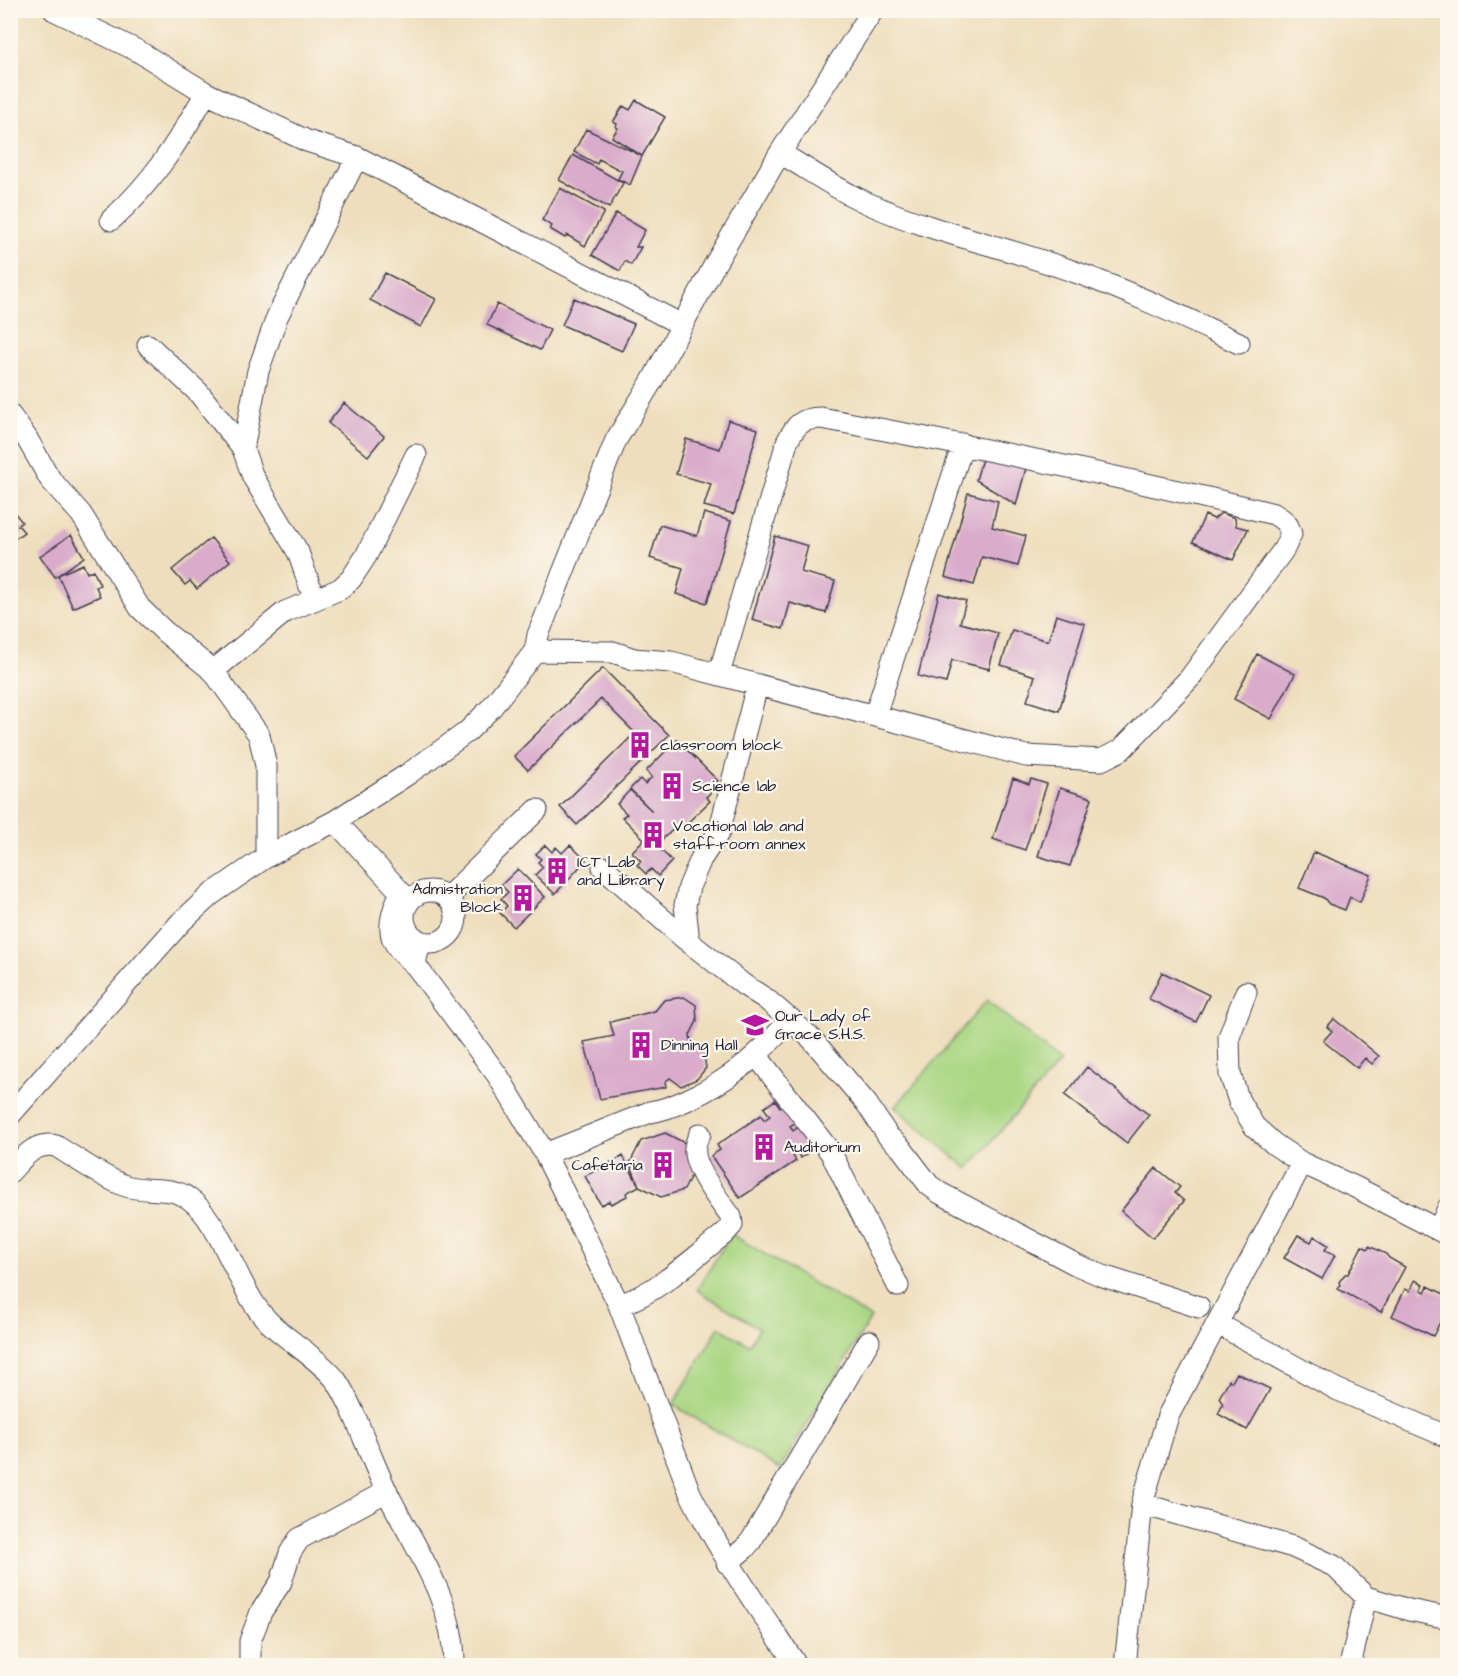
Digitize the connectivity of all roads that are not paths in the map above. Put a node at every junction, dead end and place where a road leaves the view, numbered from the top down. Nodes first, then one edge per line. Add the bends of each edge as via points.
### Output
1 (54, 10) edge
2 (873, 10) edge
3 (79, 16) edge
4 (206, 93) junction
5 (780, 153) junction
6 (357, 158) junction
7 (111, 220) dead end
8 (682, 324) junction
9 (1239, 343) dead end
10 (148, 345) dead end
11 (10, 415) edge
12 (963, 444) junction
13 (243, 449) junction
14 (416, 455) dead end
15 (314, 598) junction
16 (535, 651) junction
17 (213, 671) junction
18 (719, 674) junction
19 (757, 686) junction
20 (875, 715) junction
21 (537, 810) dead end
22 (335, 821) junction
23 (267, 858) junction
24 (603, 867) dead end
25 (405, 896) junction
26 (448, 897) junction
27 (685, 939) junction
28 (421, 942) junction
29 (416, 966) junction
30 (1246, 992) dead end
31 (791, 1019) junction
32 (757, 1056) junction
33 (10, 1115) edge
34 (700, 1134) dead end
35 (544, 1154) junction
36 (1302, 1163) junction
37 (10, 1172) edge
38 (1448, 1208) edge
39 (1443, 1232) edge
40 (898, 1286) dead end
41 (619, 1305) junction
42 (1200, 1307) dead end
43 (1218, 1324) junction
44 (869, 1341) dead end
45 (1448, 1437) edge
46 (387, 1491) junction
47 (1142, 1504) junction
48 (727, 1563) junction
49 (1366, 1597) junction
50 (1448, 1618) edge
51 (250, 1665) edge
52 (454, 1665) edge
53 (797, 1665) edge
54 (1125, 1665) edge
55 (1350, 1665) edge

1 - 3 street
2 - 5 street
3 - 4 street
4 - 6 street via 307,141
4 - 7 street via 178,142 137,196
5 - 8 street
5 - 9 street via 865,203 1075,272 1141,297
6 - 8 street
6 - 13 street via 277,317 258,371
8 - 16 street via 616,440
10 - 13 street via 198,392
11 - 17 street via 50,479 81,514 141,608
12 - 18 street via 821,418 801,421 787,442
12 - 20 street
12 - 20 street via 1274,514 1284,519 1291,534 1190,678 1109,758 1026,756
13 - 15 street via 253,477 297,552
14 - 15 street via 351,579 340,589
15 - 17 street via 285,612
16 - 18 street via 613,652
16 - 22 street via 467,732
17 - 23 street via 259,735 264,750
18 - 19 street
19 - 20 street
19 - 27 street via 719,832 701,859 689,888
21 - 26 street
22 - 23 street
22 - 25 street
23 - 33 street via 212,894 181,922
24 - 27 street
25 - 26 street via 424,891
25 - 28 street via 405,926
25 - 29 street via 392,916 391,936
26 - 28 street via 456,913 453,930 441,941
27 - 31 street
28 - 29 street
29 - 35 street via 498,1076
30 - 36 street via 1229,1037 1230,1074 1239,1101 1254,1126
31 - 32 street
31 - 42 street via 840,1071 888,1136 940,1193 1077,1265
32 - 35 street via 722,1082 688,1099
32 - 40 street via 831,1153
34 - 41 street via 695,1147 699,1169 731,1217 732,1225 658,1285
35 - 41 street
36 - 39 street
36 - 43 street
37 - 46 street via 34,1149 47,1144 122,1184 178,1193 197,1205 208,1218 255,1306 340,1386
38 - 39 street
41 - 48 street via 690,1493
43 - 45 street via 1336,1389
43 - 47 street via 1168,1416
44 - 48 street via 751,1540
46 - 51 street via 299,1539 281,1582 261,1612 250,1641
46 - 52 street via 432,1573 453,1639
47 - 49 street via 1293,1547 1334,1566
47 - 54 street
48 - 53 street
49 - 50 street
49 - 55 street

